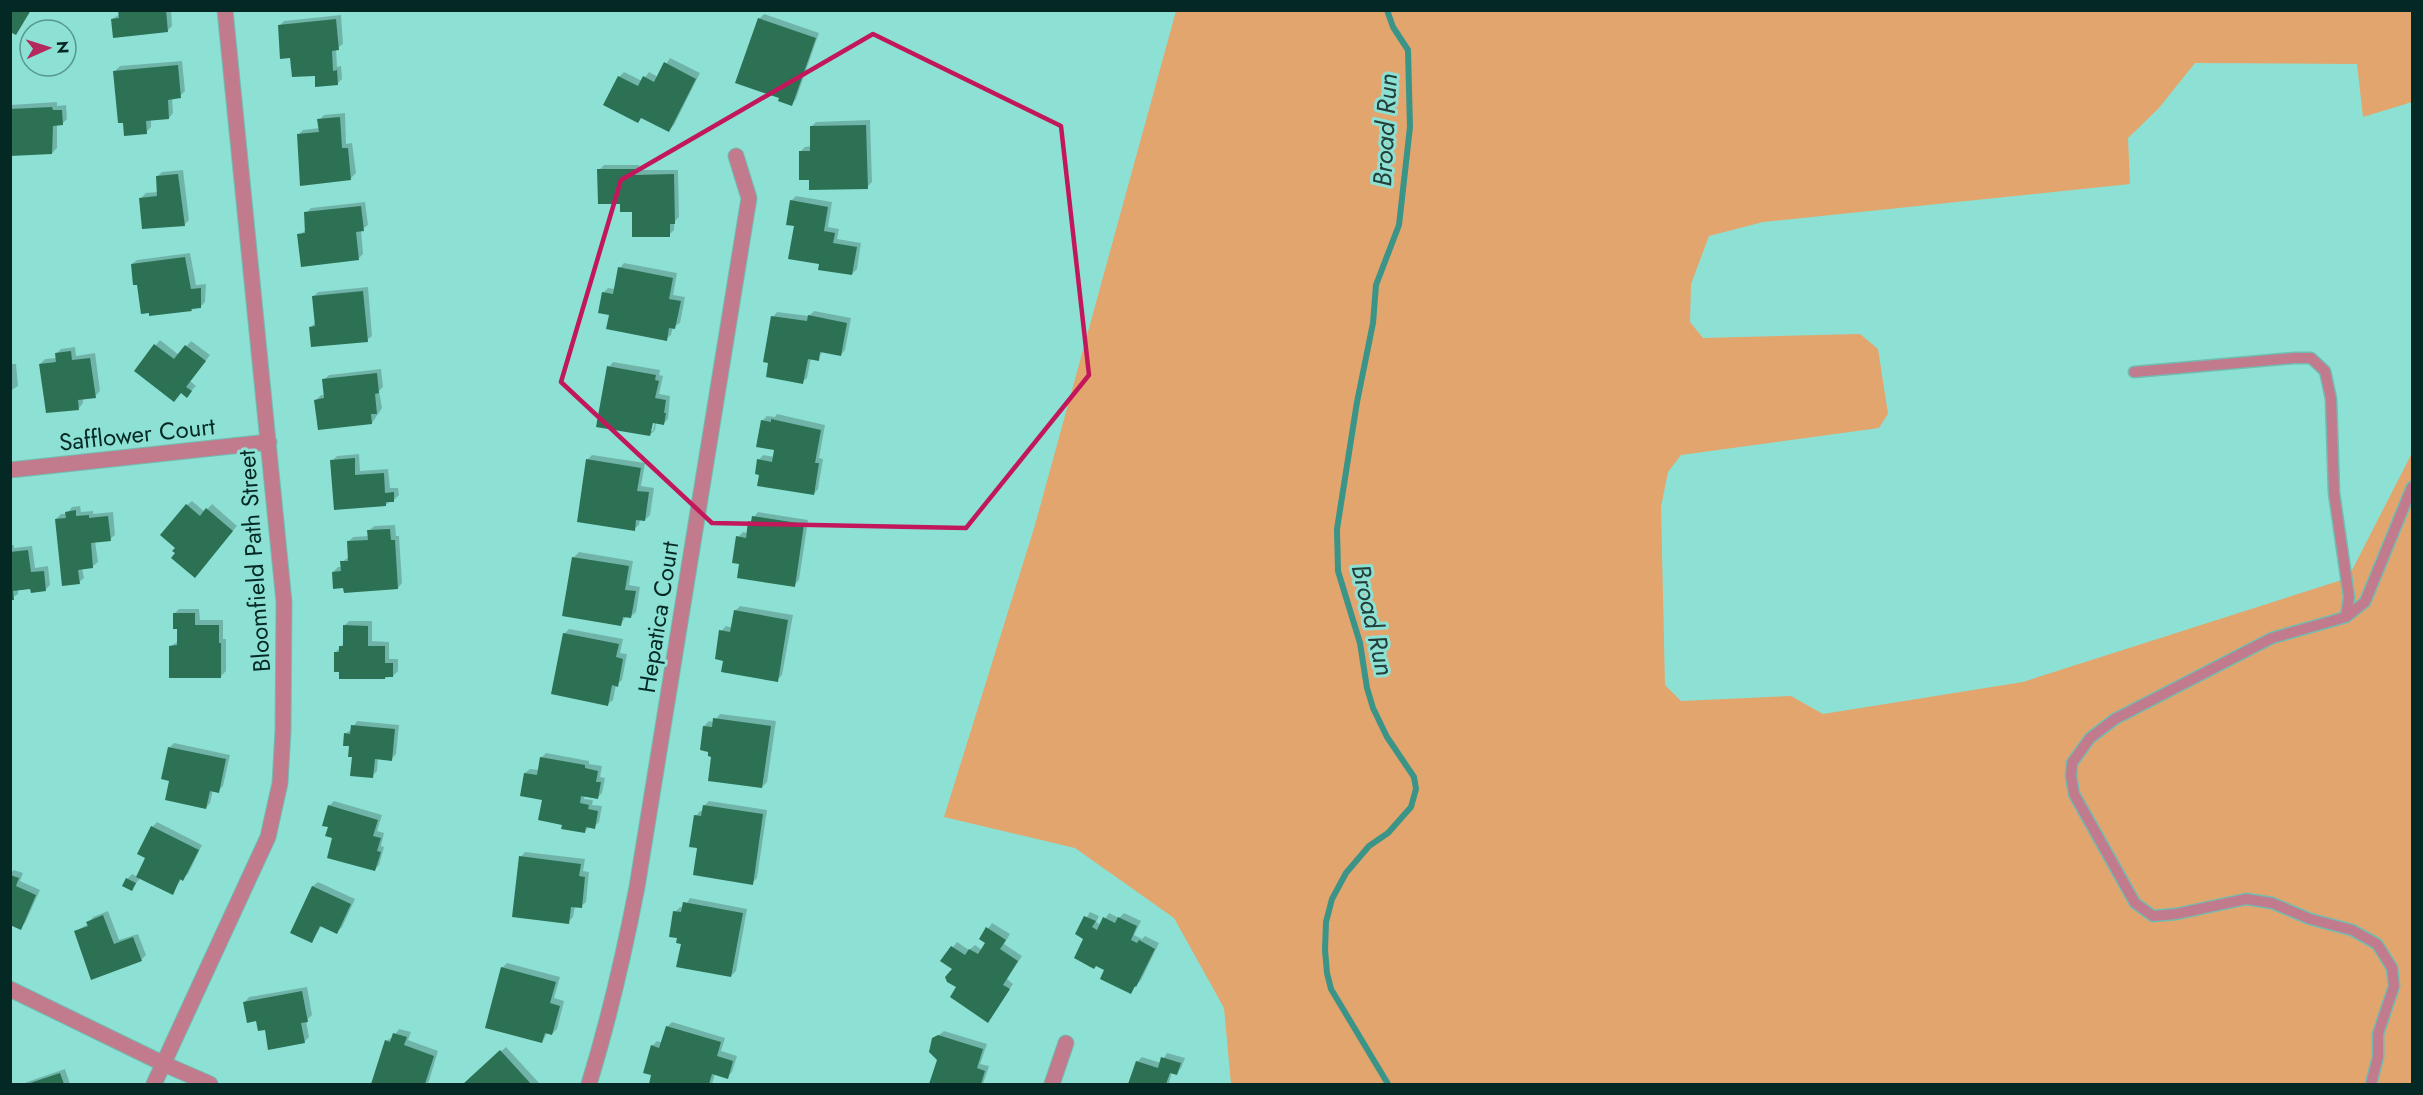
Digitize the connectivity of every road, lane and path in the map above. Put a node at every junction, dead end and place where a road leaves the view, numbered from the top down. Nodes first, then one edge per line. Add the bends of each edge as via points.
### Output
1 (225, 10) edge
2 (736, 156) dead end
3 (2134, 372) dead end
4 (269, 442) junction
5 (10, 470) edge
6 (2412, 487) edge
7 (2346, 617) junction
8 (10, 989) edge
9 (1066, 1042) dead end
10 (164, 1064) junction
11 (154, 1084) edge
12 (210, 1084) edge
13 (589, 1084) edge
14 (1052, 1084) edge
15 (2371, 1084) edge

1 - 4 street, Bloomfield Path Street
2 - 13 street, Hepatica Court via 749,198 637,887 606,1030
3 - 7 lane via 2294,357 2312,358 2325,371 2331,399 2334,493 2349,597
4 - 5 street, Safflower Court
4 - 10 street, Bloomfield Path Street via 284,602 279,783 267,837
6 - 7 lane via 2365,602
7 - 15 lane via 2272,638 2115,719 2090,738 2072,763 2071,776 2074,794 2134,903 2153,916 2246,899 2272,903 2310,919 2352,930 2377,944 2392,968 2394,986 2378,1034 2378,1057
8 - 10 street
9 - 14 street
10 - 11 street, Bloomfield Path Street
10 - 12 street

